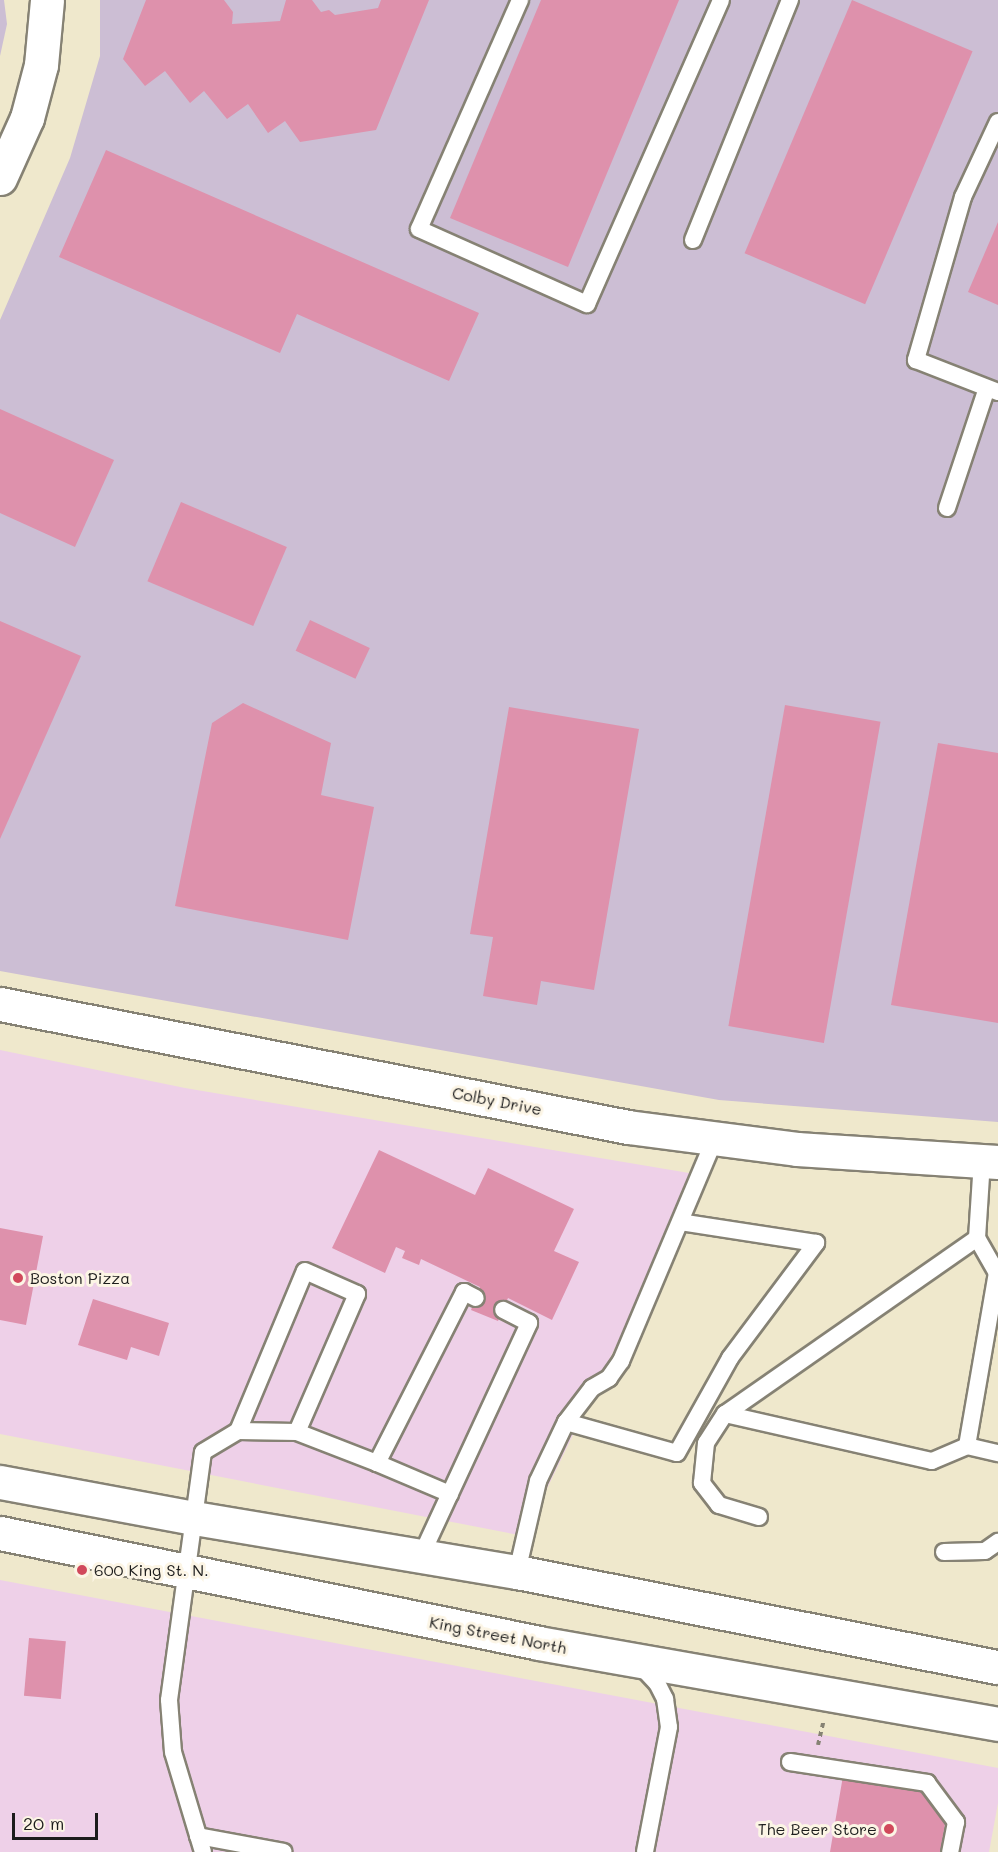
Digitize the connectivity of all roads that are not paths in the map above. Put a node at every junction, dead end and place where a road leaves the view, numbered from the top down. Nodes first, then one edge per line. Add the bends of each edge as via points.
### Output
1 (46, 0) edge
2 (520, 0) edge
3 (721, 0) edge
4 (790, 0) edge
5 (998, 122) edge
6 (0, 178) edge
7 (693, 240) dead end
8 (993, 390) edge
9 (947, 508) dead end
10 (0, 1004) edge
11 (716, 1138) junction
12 (990, 1162) edge
13 (681, 1222) junction
14 (977, 1238) junction
15 (997, 1274) edge
16 (476, 1298) dead end
17 (503, 1310) dead end
18 (725, 1414) junction
19 (566, 1422) junction
20 (238, 1431) junction
21 (297, 1432) junction
22 (967, 1446) junction
23 (998, 1453) edge
24 (377, 1463) junction
25 (0, 1482) edge
26 (450, 1494) junction
27 (759, 1517) dead end
28 (194, 1518) junction
29 (0, 1533) edge
30 (998, 1542) edge
31 (944, 1552) dead end
32 (421, 1556) junction
33 (186, 1572) junction
34 (517, 1572) junction
35 (636, 1661) junction
36 (998, 1667) edge
37 (998, 1724) edge
38 (790, 1762) dead end
39 (201, 1844) edge
40 (284, 1852) edge
41 (645, 1852) edge
42 (950, 1852) edge

1 - 6 main road via 38,76 27,118
2 - 3 lane via 419,229 586,304
4 - 7 lane
5 - 8 lane via 963,197 916,360
8 - 9 lane
10 - 11 main road, Colby Drive via 628,1127
11 - 12 main road, Colby Drive via 797,1149
11 - 13 lane
12 - 14 lane
13 - 19 lane via 621,1361 609,1378 592,1388
13 - 19 lane via 816,1243 730,1358 677,1453
14 - 15 lane
14 - 18 lane
15 - 22 lane
16 - 24 lane via 464,1292
17 - 26 lane via 529,1323
18 - 22 lane via 932,1461
18 - 27 lane via 706,1443 702,1483 719,1505
19 - 34 lane via 538,1481
20 - 21 lane
20 - 21 lane via 305,1271 357,1294
20 - 28 lane via 203,1452
21 - 24 lane
22 - 23 lane
24 - 26 lane
25 - 28 main road
26 - 32 lane
28 - 32 main road
28 - 33 lane
29 - 33 main road, King Street North
30 - 31 lane via 985,1551
32 - 34 main road
33 - 35 main road, King Street North
33 - 39 lane via 169,1700 173,1752
34 - 36 main road
35 - 37 main road, King Street North
35 - 41 lane via 657,1683 665,1699 669,1727
38 - 42 lane via 927,1783 956,1822
39 - 40 lane

